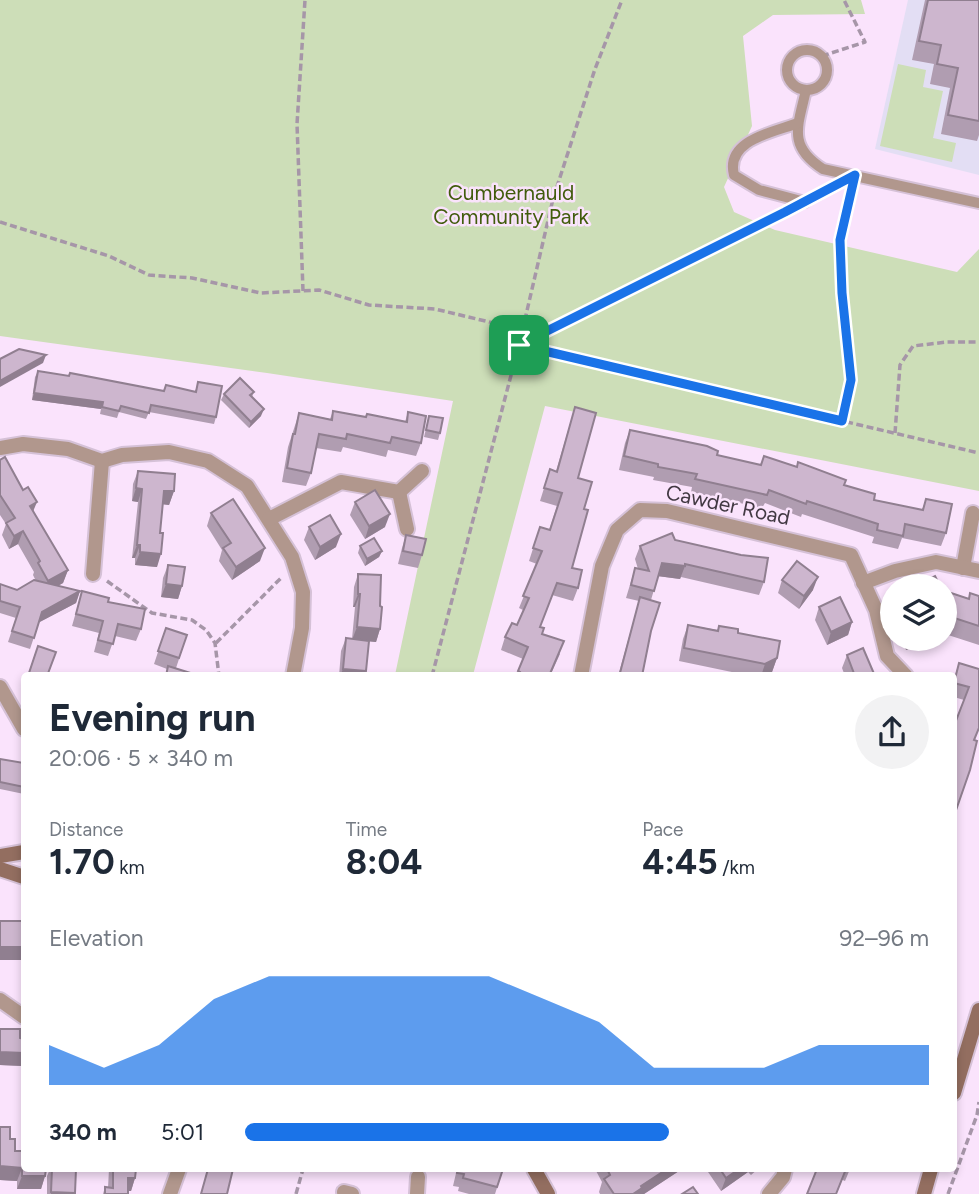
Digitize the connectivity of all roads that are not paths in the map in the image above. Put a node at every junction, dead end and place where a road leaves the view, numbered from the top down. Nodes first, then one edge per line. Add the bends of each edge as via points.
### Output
1 (807, 90) junction
2 (798, 123) junction
3 (805, 202) road end
4 (979, 202) edge
5 (0, 448) edge
6 (102, 461) junction
7 (422, 471) dead end
8 (399, 492) junction
9 (973, 513) dead end
10 (269, 519) junction
11 (407, 529) dead end
12 (963, 568) junction
13 (979, 571) edge
14 (93, 574) road end
15 (863, 583) junction
16 (294, 672) edge
17 (582, 672) edge
18 (902, 672) edge
19 (0, 687) edge
20 (21, 724) edge
21 (21, 852) edge
22 (0, 856) edge
23 (0, 869) edge
24 (21, 876) edge
25 (0, 1000) edge
26 (979, 1010) edge
27 (21, 1015) edge
28 (957, 1084) edge
29 (178, 1172) edge
30 (536, 1172) edge
31 (784, 1172) edge
32 (930, 1172) edge
33 (418, 1177) dead end
34 (170, 1194) edge
35 (417, 1194) edge
36 (548, 1194) edge
37 (769, 1194) edge
38 (923, 1194) edge

1 - 1 lane via 819,86 827,69 822,56 804,50 792,56 787,68 790,81
1 - 2 lane
2 - 3 lane via 740,146 732,166 734,175 758,190
2 - 4 lane via 799,148 822,169
5 - 6 street via 23,444 68,449
6 - 10 street via 169,452 208,461 247,486
6 - 14 street
7 - 8 street
8 - 10 street via 341,482
8 - 11 street
9 - 12 street
10 - 16 street via 292,557 303,593
12 - 13 street
12 - 15 street via 936,562 895,570
15 - 17 street, Cawder Road via 850,555 667,510 640,510 617,530 602,566
15 - 18 street, Cawder Road via 876,610 887,656
19 - 20 street
21 - 22 street
23 - 24 street
25 - 27 street
26 - 28 street
29 - 34 street
30 - 36 street
31 - 37 street
32 - 38 street
33 - 35 street

